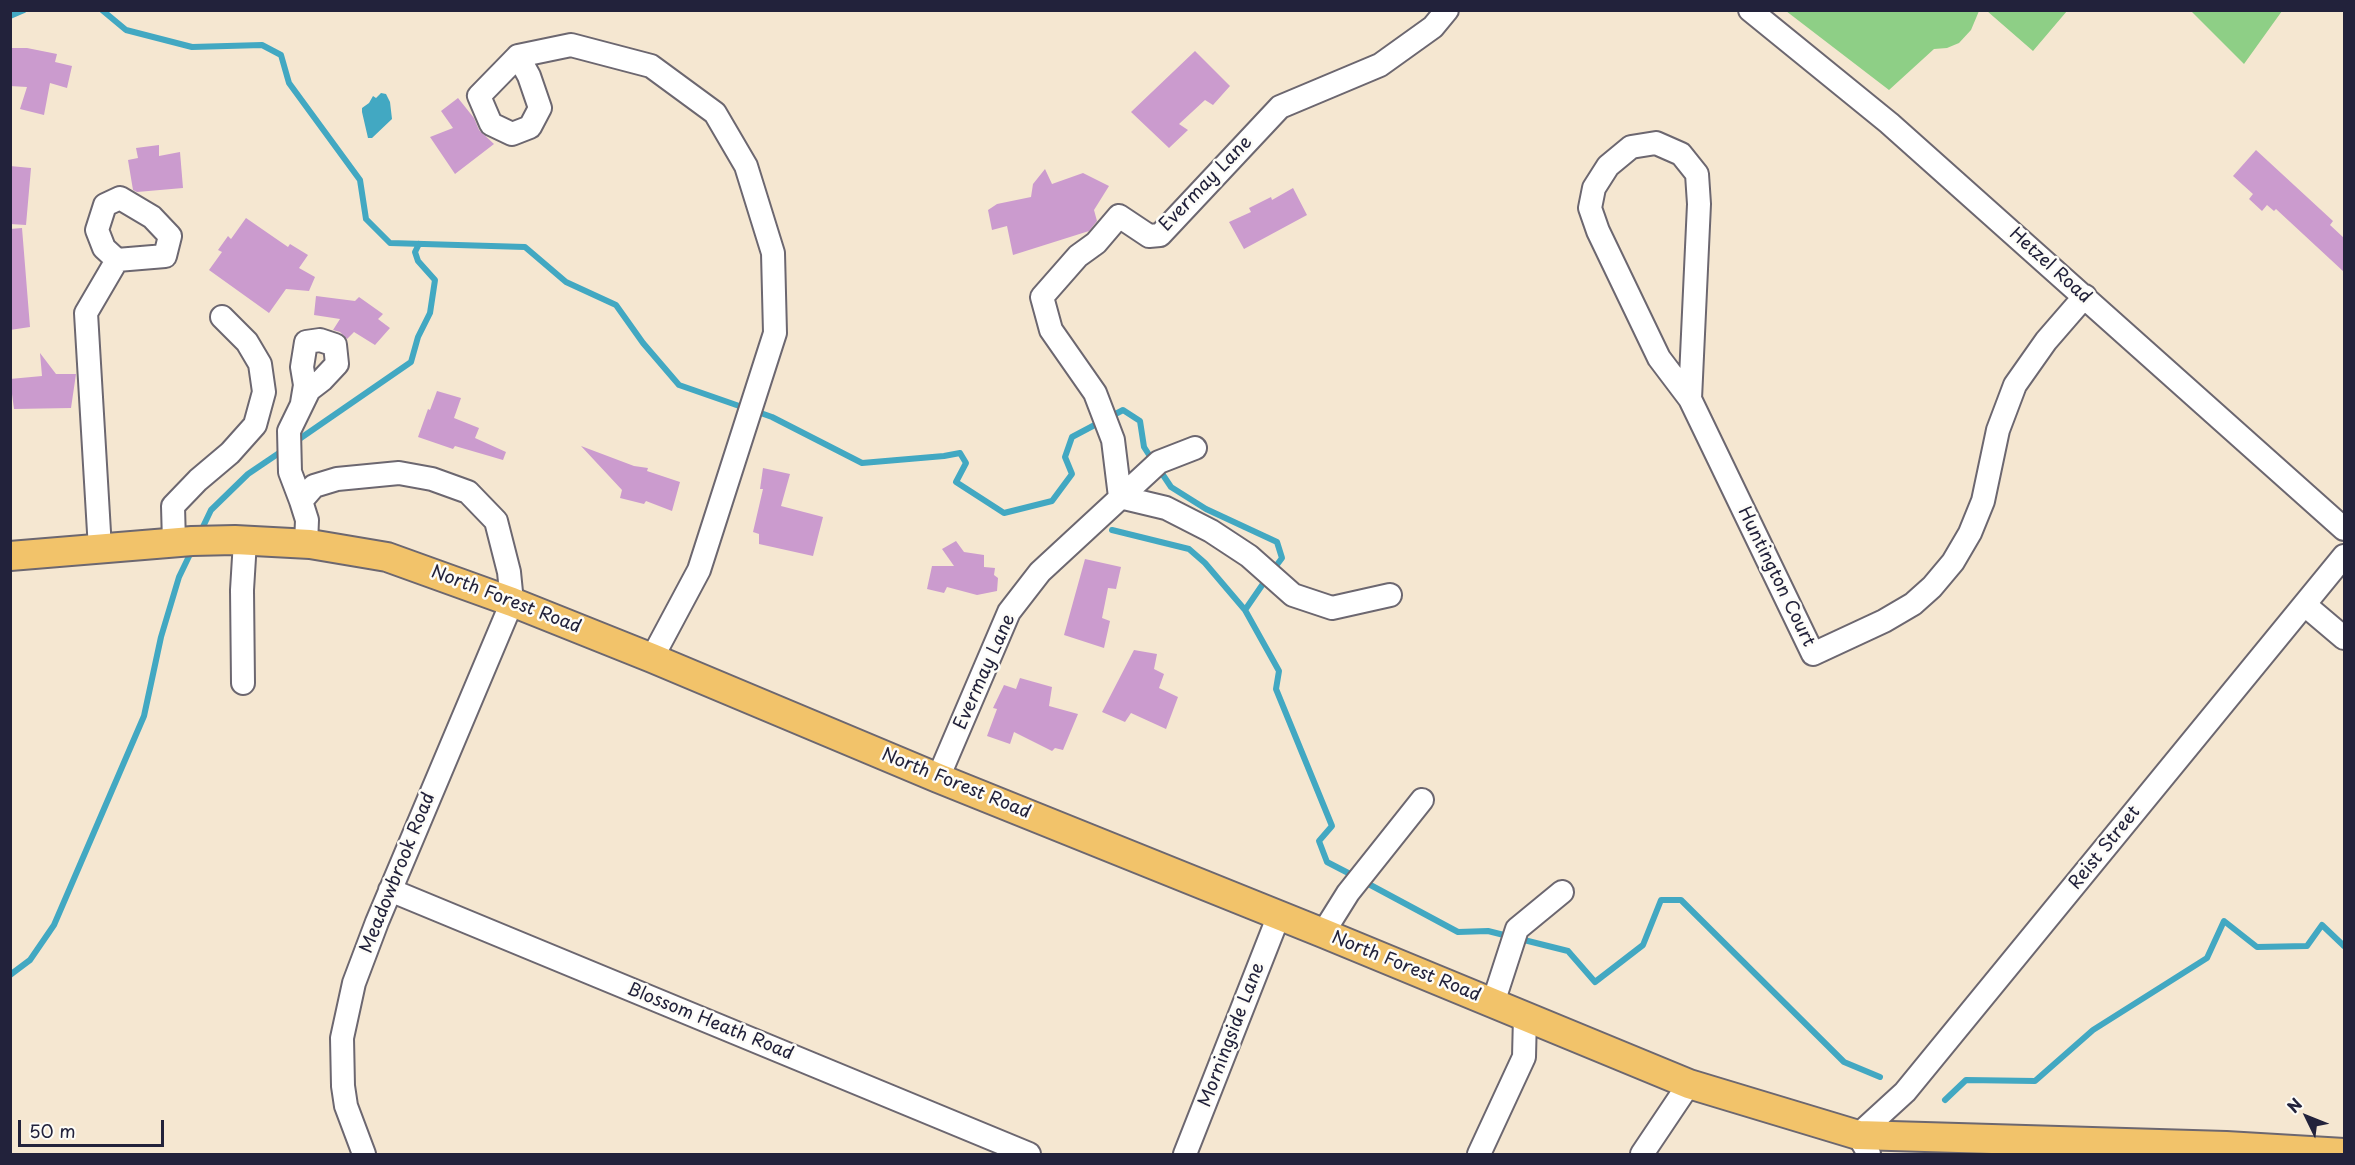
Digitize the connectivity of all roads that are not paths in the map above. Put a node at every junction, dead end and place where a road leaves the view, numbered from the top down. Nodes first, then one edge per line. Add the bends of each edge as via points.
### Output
1 (1447, 10) edge
2 (1750, 10) edge
3 (518, 56) dead end
4 (117, 260) dead end
5 (2085, 297) junction
6 (222, 317) dead end
7 (1690, 399) junction
8 (302, 403) dead end
9 (1195, 448) dead end
10 (1120, 497) junction
11 (301, 501) junction
12 (2344, 529) edge
13 (245, 541) junction
14 (174, 543) junction
15 (306, 544) junction
16 (100, 549) junction
17 (10, 556) edge
18 (2344, 556) edge
19 (1390, 595) dead end
20 (512, 602) junction
21 (2305, 605) junction
22 (2344, 638) edge
23 (652, 658) junction
24 (243, 683) dead end
25 (938, 778) junction
26 (1422, 800) dead end
27 (390, 891) junction
28 (1562, 892) dead end
29 (1279, 915) junction
30 (1323, 933) junction
31 (1493, 1003) junction
32 (1525, 1016) junction
33 (1689, 1084) junction
34 (1863, 1145) edge
35 (2344, 1153) edge
36 (364, 1155) edge
37 (1029, 1155) edge
38 (1185, 1155) edge
39 (1479, 1155) edge
40 (1642, 1155) edge

1 - 10 street, Evermay Lane via 1433,27 1380,66 1280,107 1160,234 1149,236 1119,216 1042,297 1051,330 1095,393 1106,421 1113,440
2 - 5 street, Hetzel Road via 1889,123
3 - 23 street via 571,45 651,66 715,112 746,165 773,253 775,333 699,570
4 - 16 street via 86,314
5 - 7 street, Huntington Court via 2015,384 1998,430 1983,501 1953,562 1913,604 1813,654
5 - 12 street, Hetzel Road
6 - 14 street via 247,342 260,364 264,392 255,425 173,507
7 - 7 street, Huntington Court via 1697,174 1681,154 1656,143 1631,147 1608,166 1594,188 1590,208 1659,358
8 - 11 street via 289,431 290,472
9 - 10 street, Evermay Lane via 1159,462
10 - 19 street via 1166,508 1211,531 1249,556 1293,595 1332,608
10 - 25 street, Evermay Lane via 1040,572 1009,612
11 - 15 street via 307,520
11 - 20 street via 314,486 337,479 399,473 468,492 496,521
13 - 14 main road, North Forest Road
13 - 15 main road, North Forest Road
13 - 24 street
14 - 16 main road, North Forest Road
15 - 20 main road, North Forest Road via 387,557
16 - 17 main road, North Forest Road
18 - 21 street, Reist Street
20 - 23 main road, North Forest Road
20 - 27 street, Meadowbrook Road
21 - 22 street
21 - 34 street, Reist Street
23 - 25 main road, North Forest Road
25 - 29 main road, North Forest Road
26 - 30 street via 1348,893
27 - 36 street, Meadowbrook Road via 354,983 342,1038 346,1106
27 - 37 street, Blossom Heath Road
28 - 31 street via 1517,928
29 - 30 main road, North Forest Road
29 - 38 street, Morningside Lane
30 - 31 main road, North Forest Road
31 - 32 main road, North Forest Road
32 - 33 main road, North Forest Road
32 - 39 street via 1524,1057
33 - 34 main road, North Forest Road
33 - 40 street
34 - 35 main road, North Forest Road via 2226,1146

